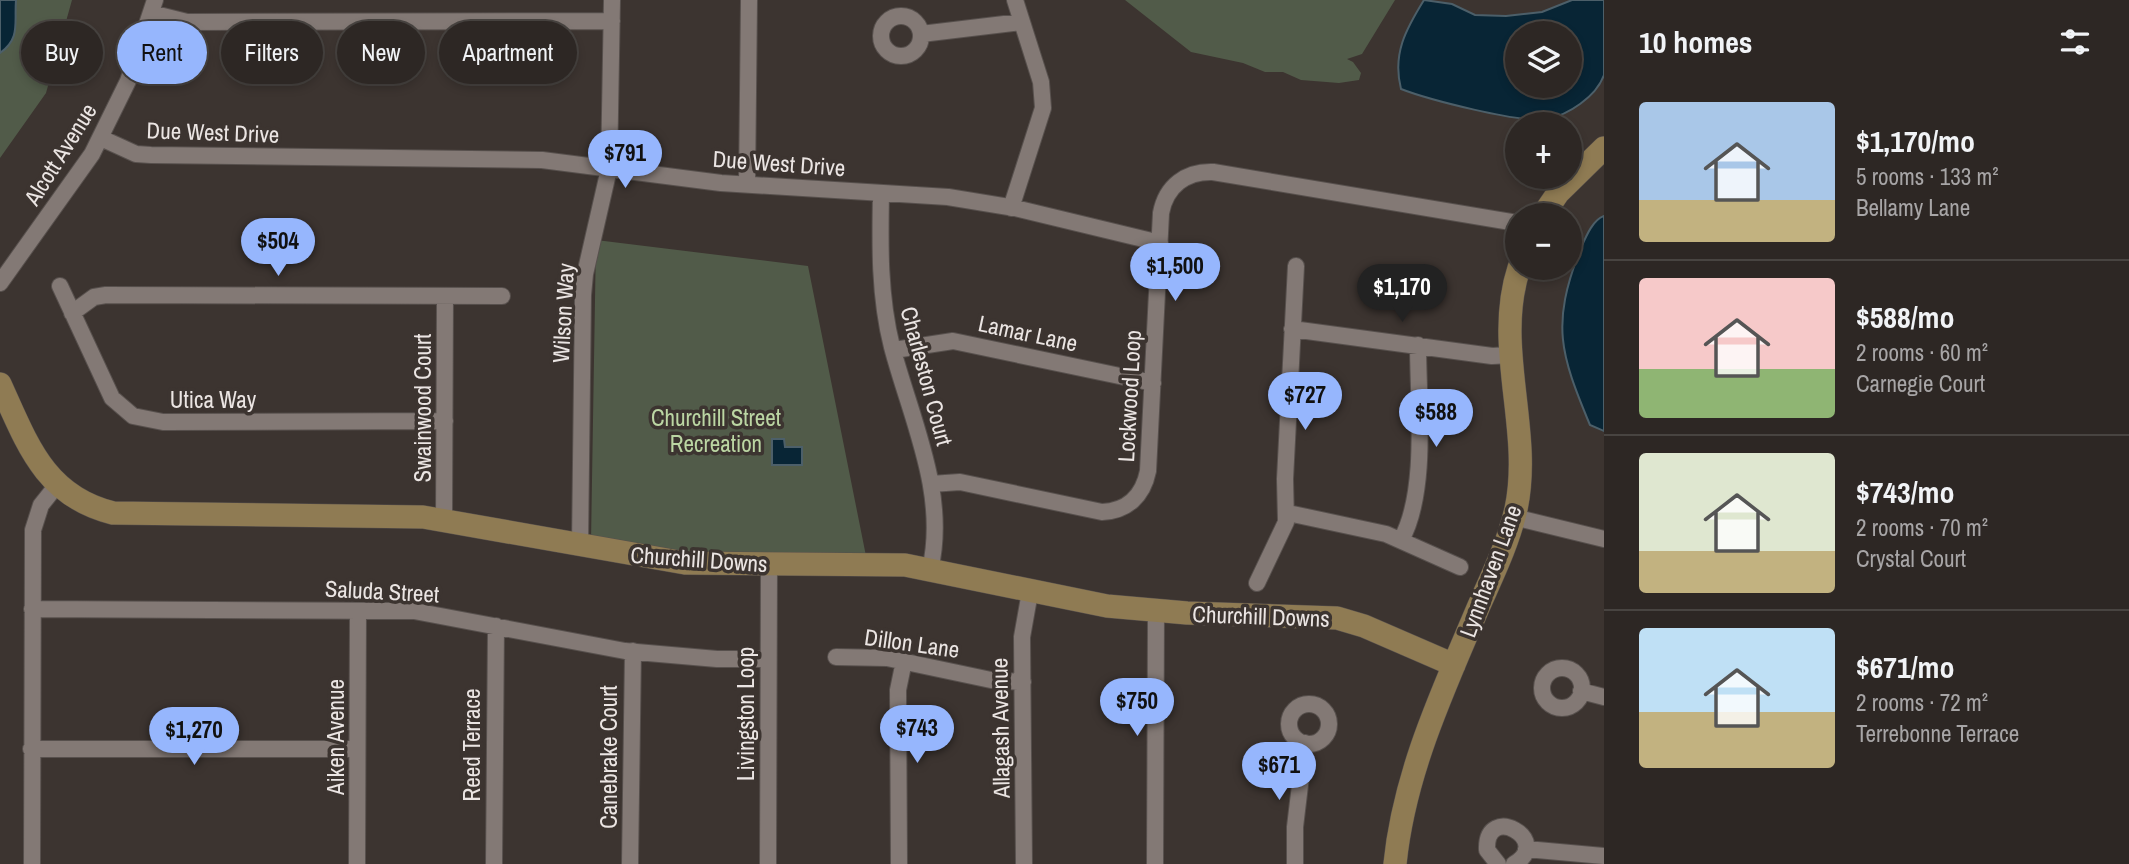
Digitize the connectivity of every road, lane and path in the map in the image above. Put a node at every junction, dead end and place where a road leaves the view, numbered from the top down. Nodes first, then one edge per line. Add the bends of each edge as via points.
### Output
1 (612, 0) edge
2 (748, 0) edge
3 (1015, 0) edge
4 (153, 7) edge
5 (612, 21) junction
6 (1021, 22) junction
7 (921, 34) dead end
8 (101, 138) junction
9 (1604, 148) edge
10 (609, 169) junction
11 (747, 185) junction
12 (881, 193) junction
13 (1551, 203) edge
14 (1011, 208) junction
15 (1505, 221) edge
16 (1160, 243) junction
17 (1296, 266) dead end
18 (1516, 280) edge
19 (0, 283) edge
20 (60, 286) dead end
21 (445, 296) junction
22 (502, 296) dead end
23 (72, 313) junction
24 (1292, 329) junction
25 (1418, 345) junction
26 (894, 350) junction
27 (1511, 355) junction
28 (1153, 383) junction
29 (0, 384) edge
30 (445, 421) junction
31 (931, 484) junction
32 (57, 485) junction
33 (1288, 513) junction
34 (1514, 517) junction
35 (444, 521) junction
36 (1604, 539) edge
37 (1401, 540) junction
38 (580, 546) junction
39 (769, 564) junction
40 (1460, 567) dead end
41 (930, 570) junction
42 (1258, 583) dead end
43 (1030, 592) junction
44 (32, 608) junction
45 (358, 611) junction
46 (1156, 611) junction
47 (496, 626) junction
48 (633, 651) junction
49 (836, 657) dead end
50 (768, 659) junction
51 (904, 661) junction
52 (1454, 665) junction
53 (1023, 682) junction
54 (1581, 691) dead end
55 (1604, 697) edge
56 (1305, 743) dead end
57 (31, 749) junction
58 (357, 749) junction
59 (1526, 849) junction
60 (1604, 856) edge
61 (32, 864) edge
62 (357, 864) edge
63 (494, 864) edge
64 (630, 864) edge
65 (768, 864) edge
66 (899, 864) edge
67 (1024, 864) edge
68 (1155, 864) edge
69 (1295, 864) edge
70 (1395, 864) edge
71 (1498, 864) edge
72 (1514, 864) edge

1 - 5 street, Wilson Way
2 - 11 street
3 - 6 street
4 - 5 street via 187,22
4 - 8 street, Alcott Avenue via 128,81
5 - 10 street, Wilson Way
6 - 7 street
6 - 14 street via 1041,82 1043,108
8 - 10 street, Due West Drive via 136,153 159,156 510,159
8 - 19 street, Alcott Avenue
9 - 13 street
10 - 11 street, Due West Drive
10 - 38 street, Wilson Way via 583,295
11 - 12 street, Due West Drive
12 - 14 street, Due West Drive via 948,197
12 - 26 street, Charleston Court via 881,276
14 - 16 street, Due West Drive
15 - 16 street, Lockwood Loop via 1202,172 1183,178 1167,194
16 - 28 street, Lockwood Loop
17 - 24 street
18 - 27 street, Lynnhaven Lane via 1511,306
20 - 23 street, Utica Way
21 - 22 street
21 - 23 street via 106,295 93,297
21 - 30 street, Swainwood Court
23 - 30 street, Utica Way via 112,398 140,418 163,422
24 - 25 street
24 - 33 street via 1285,479
25 - 27 street
25 - 37 street via 1416,489 1414,511
26 - 28 street, Lamar Lane via 953,341
26 - 31 street, Charleston Court
27 - 34 street, Lynnhaven Lane via 1522,470
28 - 31 street, Lockwood Loop via 1146,484 1123,508 1102,512 960,482
29 - 32 street, Churchill Downs via 36,459
30 - 35 street, Swainwood Court
31 - 41 street, Charleston Court via 935,542
32 - 35 street, Churchill Downs via 94,509 130,516 404,516
32 - 44 street via 34,518
33 - 37 street
33 - 42 street
34 - 36 street
34 - 52 street, Lynnhaven Lane
35 - 38 street, Churchill Downs
37 - 40 street
38 - 39 street, Churchill Downs via 685,563
39 - 41 street, Churchill Downs via 880,563
39 - 50 street, Livingston Loop
41 - 43 street, Churchill Downs
43 - 46 street, Churchill Downs
43 - 53 street, Allagash Avenue via 1023,620
44 - 45 street, Saluda Street
44 - 57 street
45 - 47 street, Saluda Street via 414,611
45 - 58 street, Aiken Avenue
46 - 52 street, Churchill Downs via 1337,618
46 - 68 street
47 - 48 street, Saluda Street
47 - 63 street, Reed Terrace
48 - 50 street, Saluda Street
48 - 64 street, Canebrake Court
49 - 51 street, Dillon Lane
50 - 65 street, Livingston Loop
51 - 53 street, Dillon Lane
51 - 66 street via 898,690
52 - 70 street, Lynnhaven Lane via 1419,754
53 - 67 street, Allagash Avenue
54 - 55 street
56 - 69 street
57 - 58 street
57 - 61 street
58 - 62 street, Aiken Avenue
59 - 60 street
59 - 71 street via 1520,832 1509,826 1497,829 1488,837 1486,850
59 - 72 street

